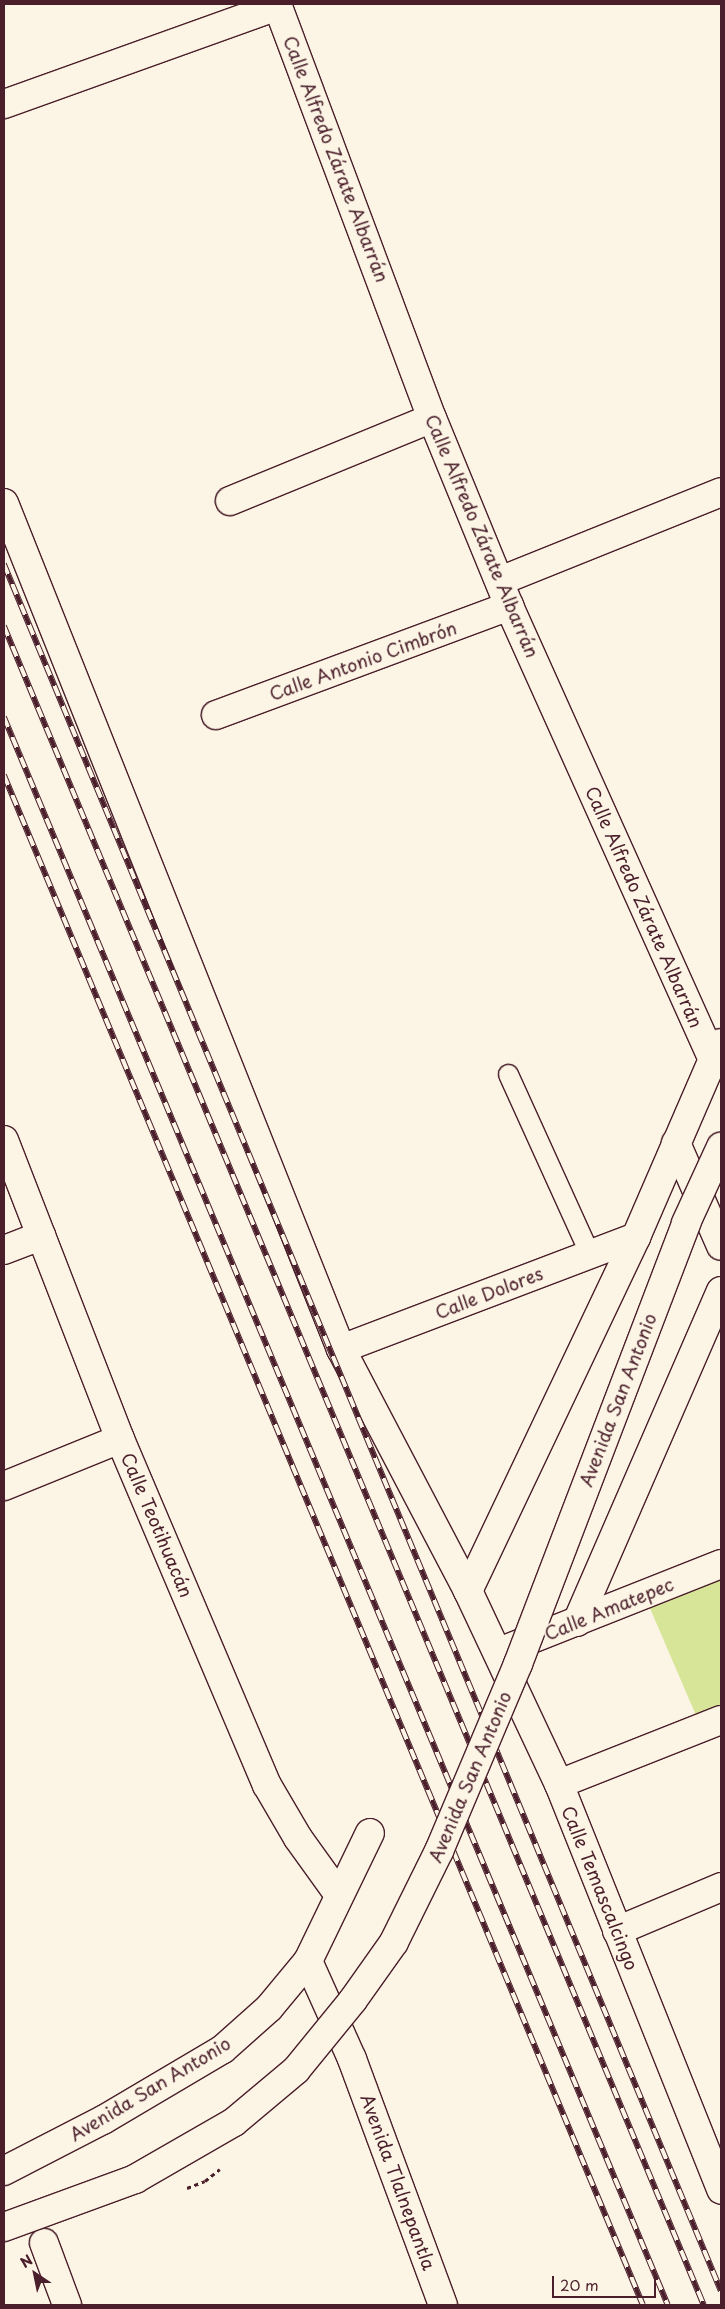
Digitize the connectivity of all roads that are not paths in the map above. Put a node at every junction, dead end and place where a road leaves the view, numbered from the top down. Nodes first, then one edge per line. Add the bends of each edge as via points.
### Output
1 (278, 5) edge
2 (4, 104) edge
3 (432, 418) junction
4 (721, 492) edge
5 (230, 501) dead end
6 (4, 503) edge
7 (500, 580) junction
8 (510, 606) junction
9 (216, 715) dead end
10 (716, 1049) edge
11 (508, 1074) dead end
12 (4, 1140) edge
13 (676, 1143) junction
14 (721, 1147) edge
15 (41, 1236) junction
16 (636, 1237) junction
17 (721, 1246) edge
18 (4, 1250) edge
19 (590, 1255) junction
20 (721, 1291) edge
21 (341, 1349) junction
22 (120, 1439) junction
23 (4, 1486) edge
24 (721, 1564) edge
25 (468, 1591) junction
26 (577, 1622) junction
27 (497, 1653) junction
28 (721, 1720) edge
29 (559, 1784) junction
30 (370, 1833) dead end
31 (721, 1887) edge
32 (339, 1895) junction
33 (618, 1931) junction
34 (308, 1961) junction
35 (4, 2171) edge
36 (721, 2190) edge
37 (4, 2227) edge
38 (44, 2243) dead end
39 (67, 2305) edge
40 (443, 2305) edge

1 - 2 street
1 - 3 street, Calle Alfredo Zárate Albarrán
3 - 5 street
3 - 7 street, Calle Alfredo Zárate Albarrán
4 - 7 street
6 - 21 street, Calle Temascalcingo
7 - 8 street, Calle Alfredo Zárate Albarrán
8 - 9 street, Calle Antonio Cimbrón
8 - 10 street, Calle Alfredo Zárate Albarrán
10 - 13 street
11 - 19 lane
12 - 15 street, Calle Teotihuacán
13 - 16 street
13 - 17 street
14 - 37 street, Avenida San Antonio, bridge via 686,1223 518,1664 439,1851 394,1942 353,2000 296,2070 234,2122 135,2180
15 - 18 street
15 - 22 street, Calle Teotihuacán
16 - 19 street, Calle Dolores
16 - 25 street
19 - 21 street, Calle Dolores
20 - 26 street
21 - 25 street, Calle Temascalcingo
22 - 23 street
22 - 32 street, Calle Teotihuacán via 267,1785
24 - 26 street, Calle Amatepec
25 - 27 street, Calle Temascalcingo
26 - 27 street, Calle Amatepec
27 - 29 street, Calle Temascalcingo
28 - 29 street
29 - 33 street, Calle Temascalcingo
30 - 32 street, Avenida San Antonio
31 - 33 street
32 - 34 street, Avenida San Antonio
33 - 36 street, Calle Temascalcingo
34 - 35 street, Avenida San Antonio via 269,2008 223,2049 103,2120
34 - 40 street, Avenida Tlalnepantla via 352,2058
38 - 39 street

